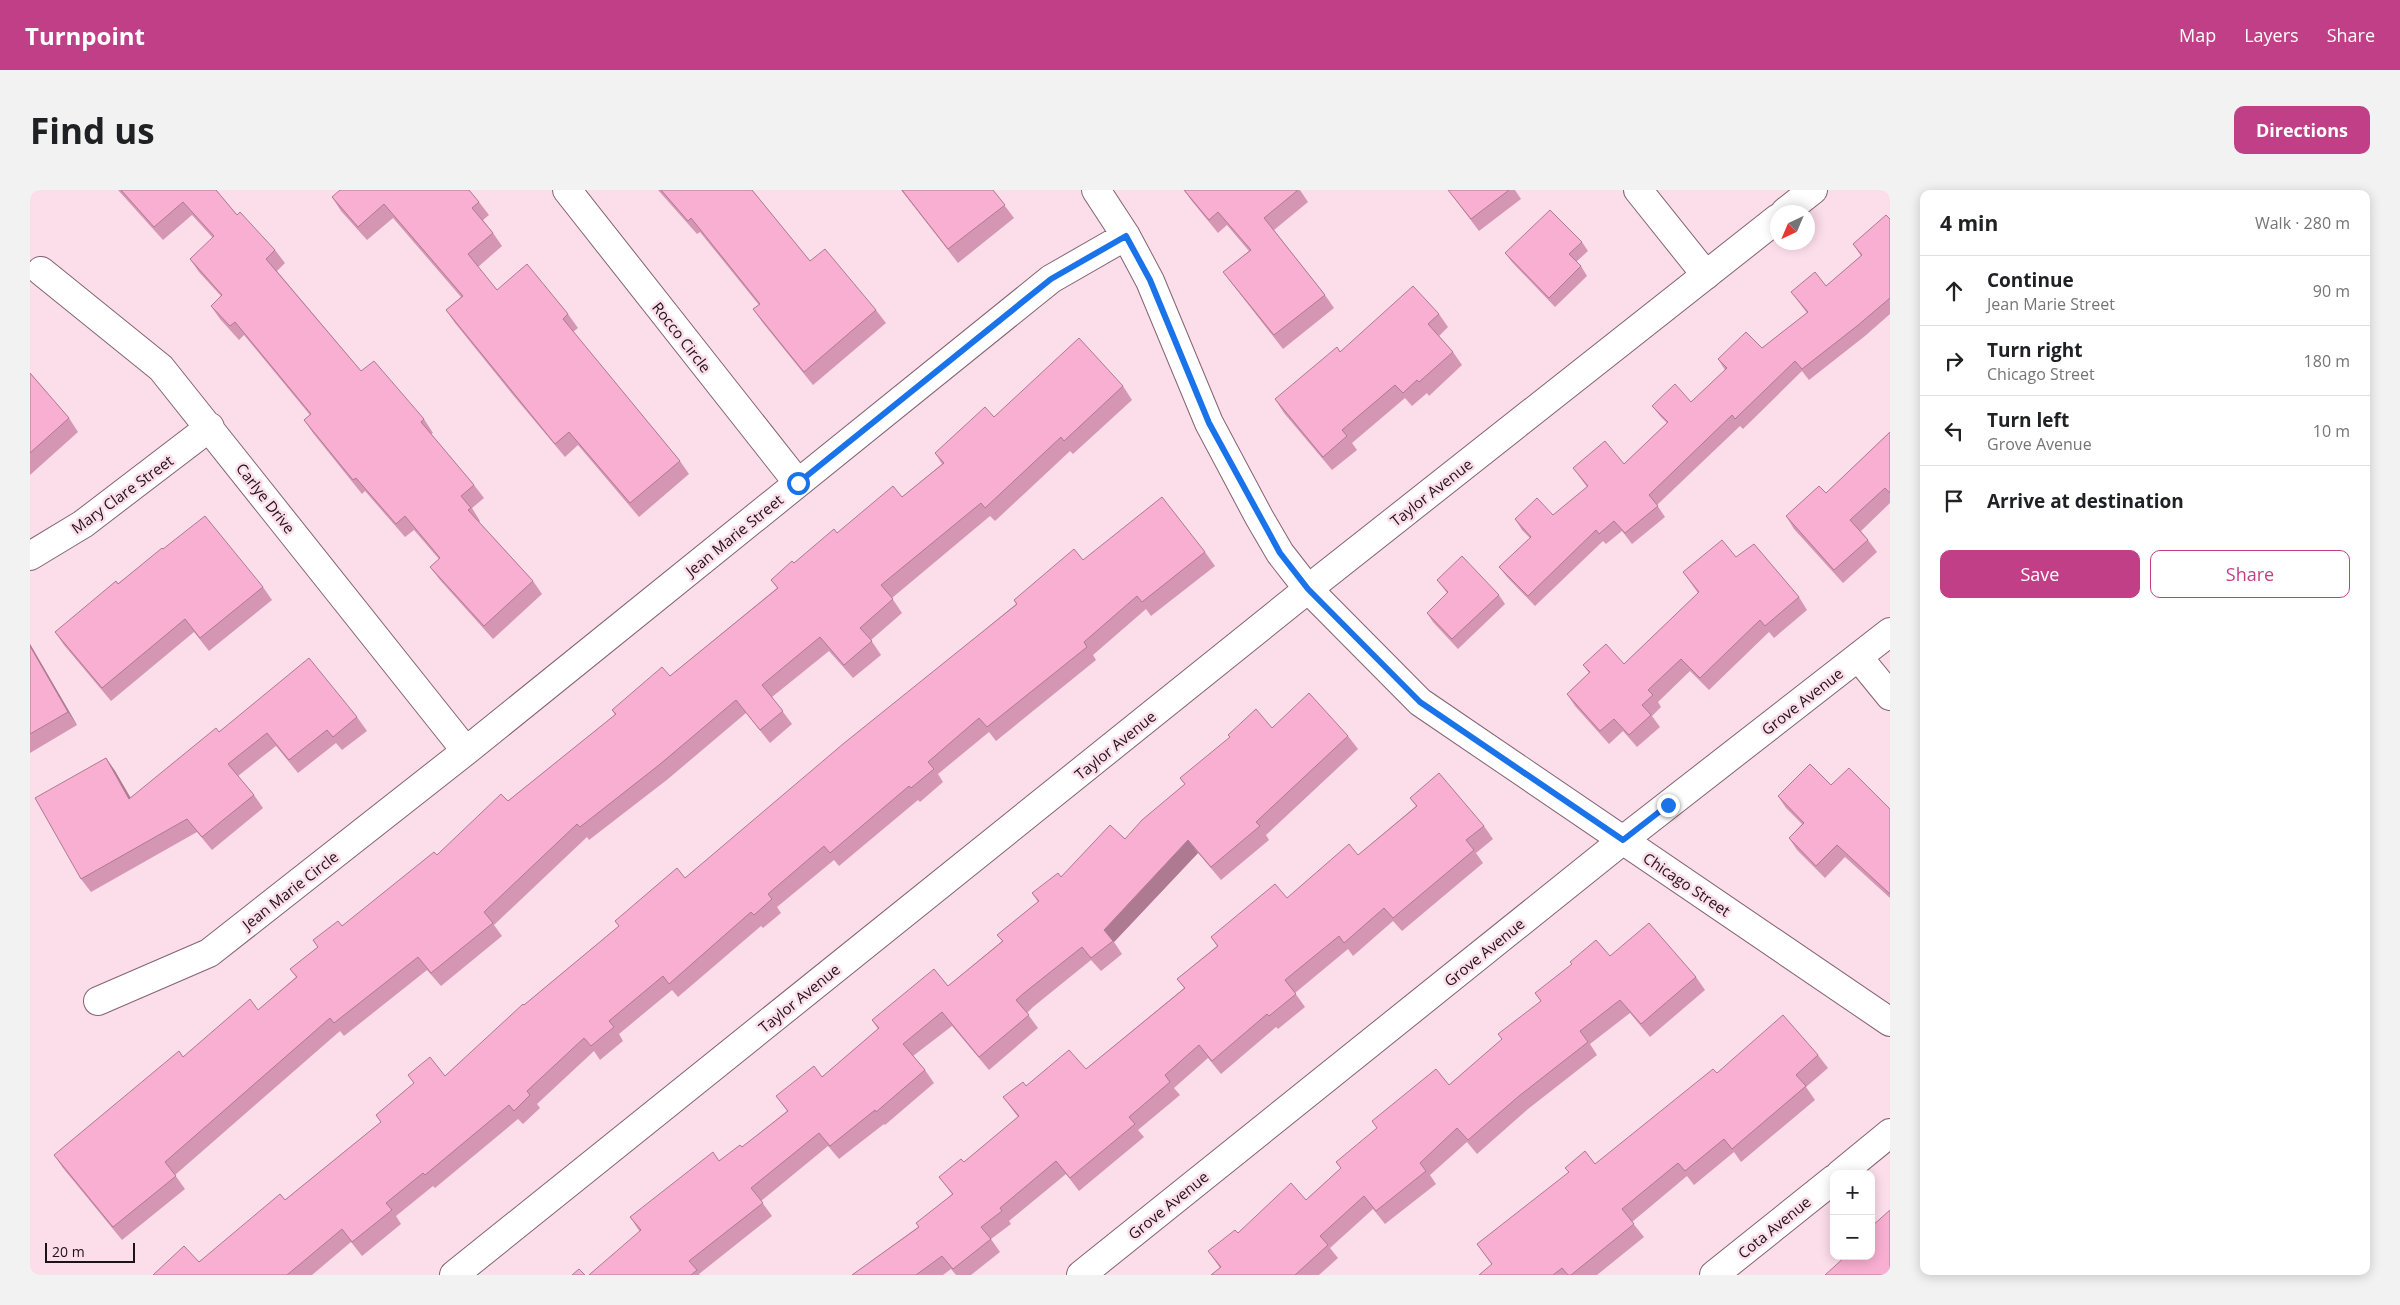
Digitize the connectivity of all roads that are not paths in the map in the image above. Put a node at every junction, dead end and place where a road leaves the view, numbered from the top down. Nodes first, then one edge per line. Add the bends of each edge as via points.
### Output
1 (567, 190) edge
2 (1096, 190) edge
3 (1638, 190) edge
4 (1813, 190) edge
5 (1793, 205) edge
6 (1770, 224) edge
7 (1126, 236) junction
8 (41, 271) dead end
9 (1706, 275) junction
10 (210, 427) junction
11 (798, 483) junction
12 (30, 556) edge
13 (1308, 589) junction
14 (1890, 632) edge
15 (1859, 658) junction
16 (1890, 696) edge
17 (466, 751) junction
18 (1623, 840) junction
19 (98, 1001) dead end
20 (1890, 1022) edge
21 (1890, 1134) edge
22 (1845, 1170) edge
23 (1830, 1182) edge
24 (454, 1275) edge
25 (1081, 1275) edge
26 (1714, 1275) edge

1 - 11 street, Rocco Circle
2 - 7 street, Chicago Street
3 - 9 street
4 - 5 street
6 - 9 street, Taylor Avenue
7 - 11 street, Jean Marie Street via 1051,279
7 - 13 street, Chicago Street via 1150,280 1209,423 1280,553
8 - 10 street, Carlye Drive via 161,368
9 - 13 street, Taylor Avenue
10 - 12 street, Mary Clare Street via 84,524
10 - 17 street, Carlye Drive
11 - 17 street, Jean Marie Street
13 - 18 street, Chicago Street via 1420,702
13 - 24 street, Taylor Avenue
14 - 15 street, Grove Avenue
15 - 16 street
15 - 18 street, Grove Avenue
17 - 19 street, Jean Marie Circle via 209,953
18 - 20 street, Chicago Street
18 - 25 street, Grove Avenue
21 - 22 street
23 - 26 street, Cota Avenue

